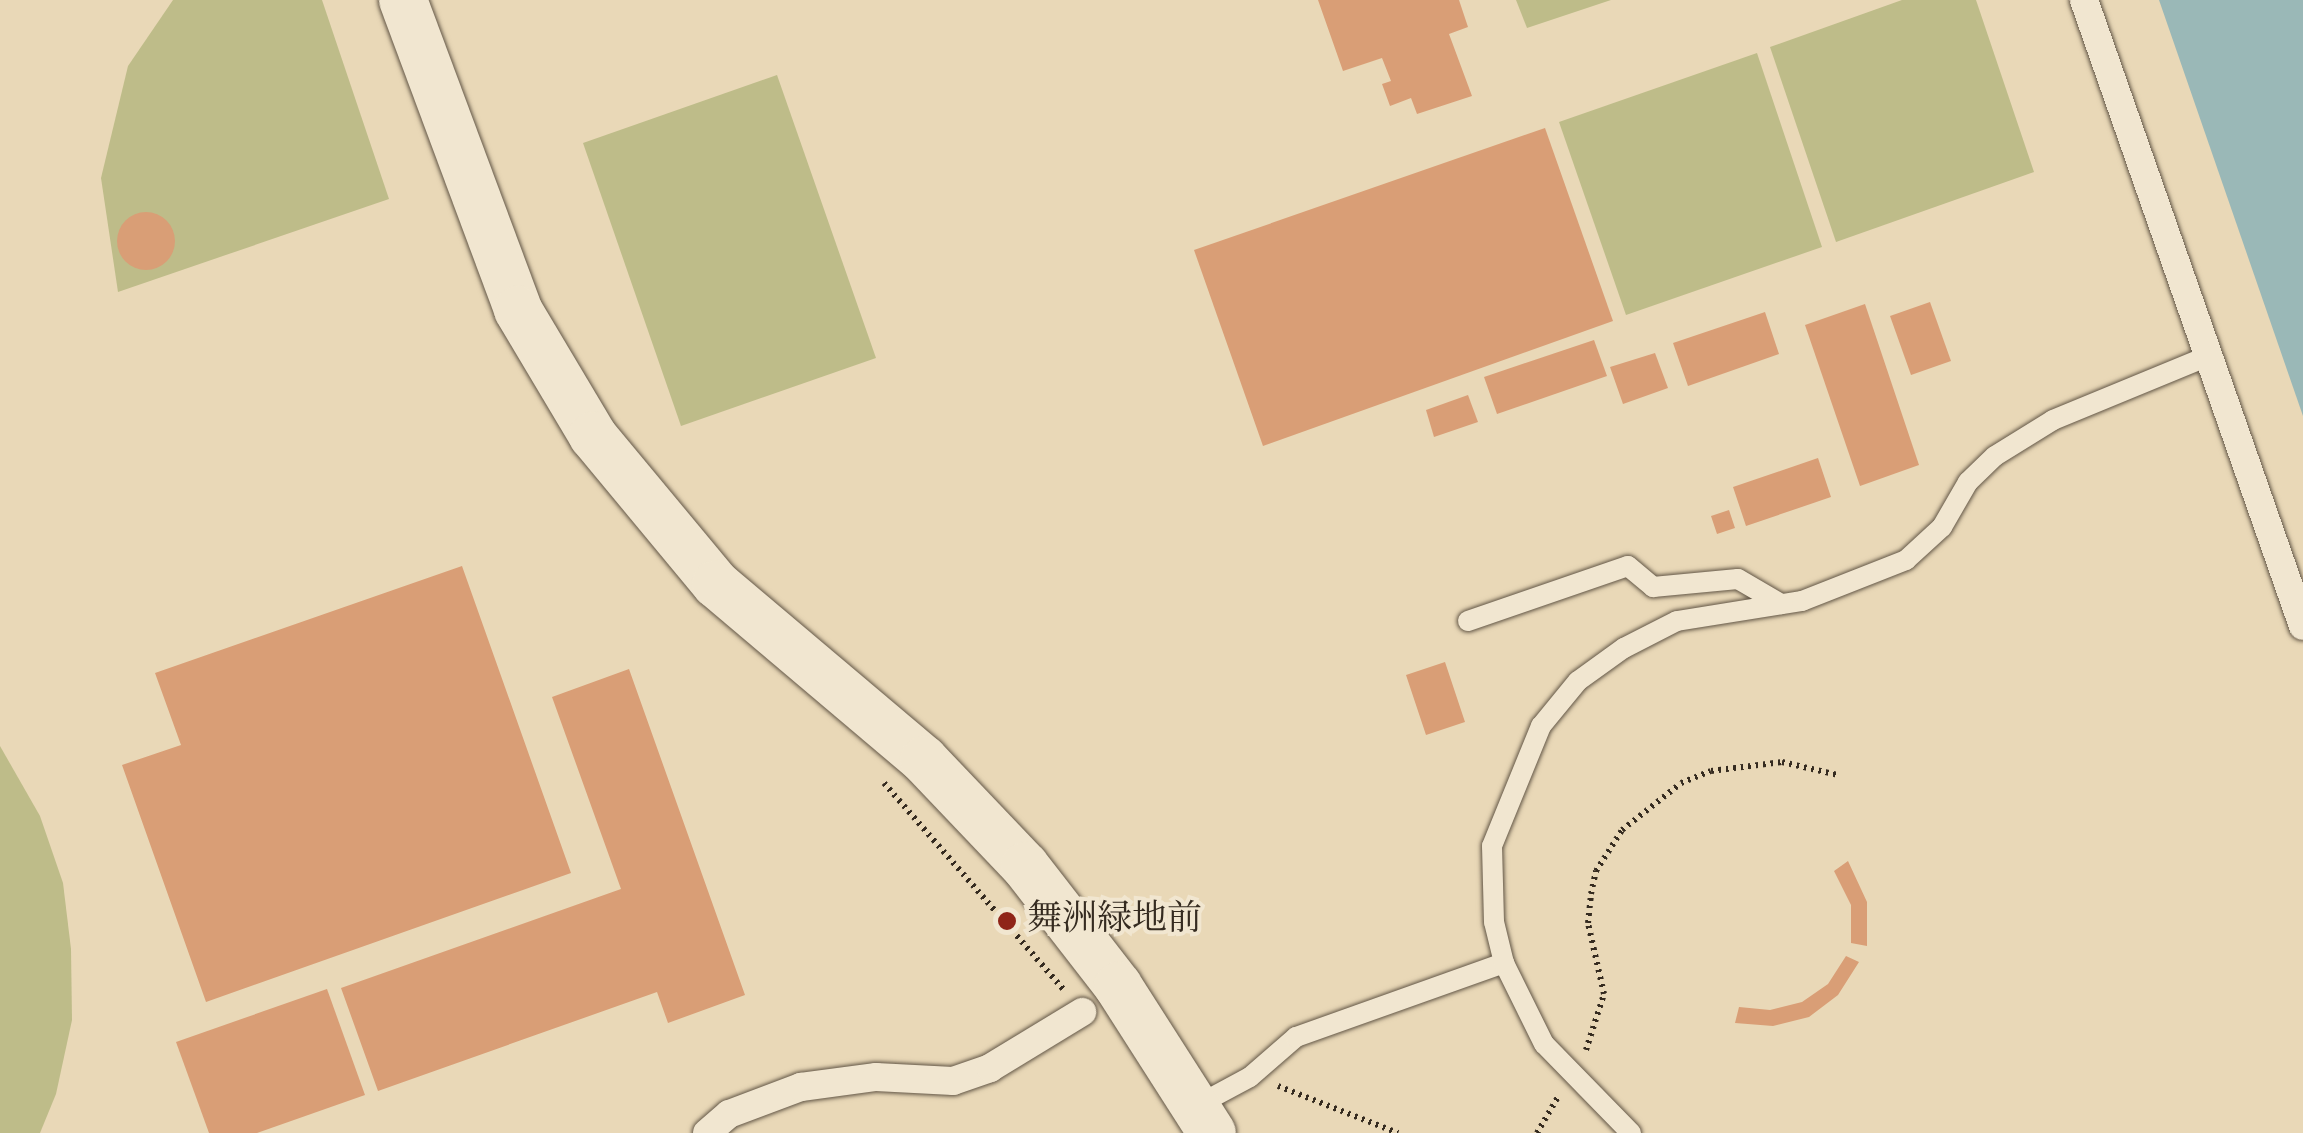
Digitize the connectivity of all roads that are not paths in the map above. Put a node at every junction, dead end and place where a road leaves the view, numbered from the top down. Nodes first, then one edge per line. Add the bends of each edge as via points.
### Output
1 (403, 0) edge
2 (2084, 0) edge
3 (2208, 356) junction
4 (1781, 604) junction
5 (1468, 621) dead end
6 (2303, 626) edge
7 (1504, 962) junction
8 (1082, 1012) dead end
9 (1204, 1120) edge
10 (707, 1133) edge
11 (1631, 1133) edge

1 - 9 street via 518,310 593,436 716,584 910,748 1025,866 1118,986
2 - 3 street
3 - 4 lane via 2053,420 1995,456 1968,482 1942,527 1906,560 1856,585
3 - 6 street
4 - 5 lane via 1738,579 1643,584 1628,566
4 - 7 lane via 1677,621 1578,682 1541,726 1492,846 1494,922
7 - 9 lane via 1296,1037
7 - 11 lane via 1544,1044
8 - 10 street via 1006,1059 952,1081 876,1077 802,1087 729,1114

